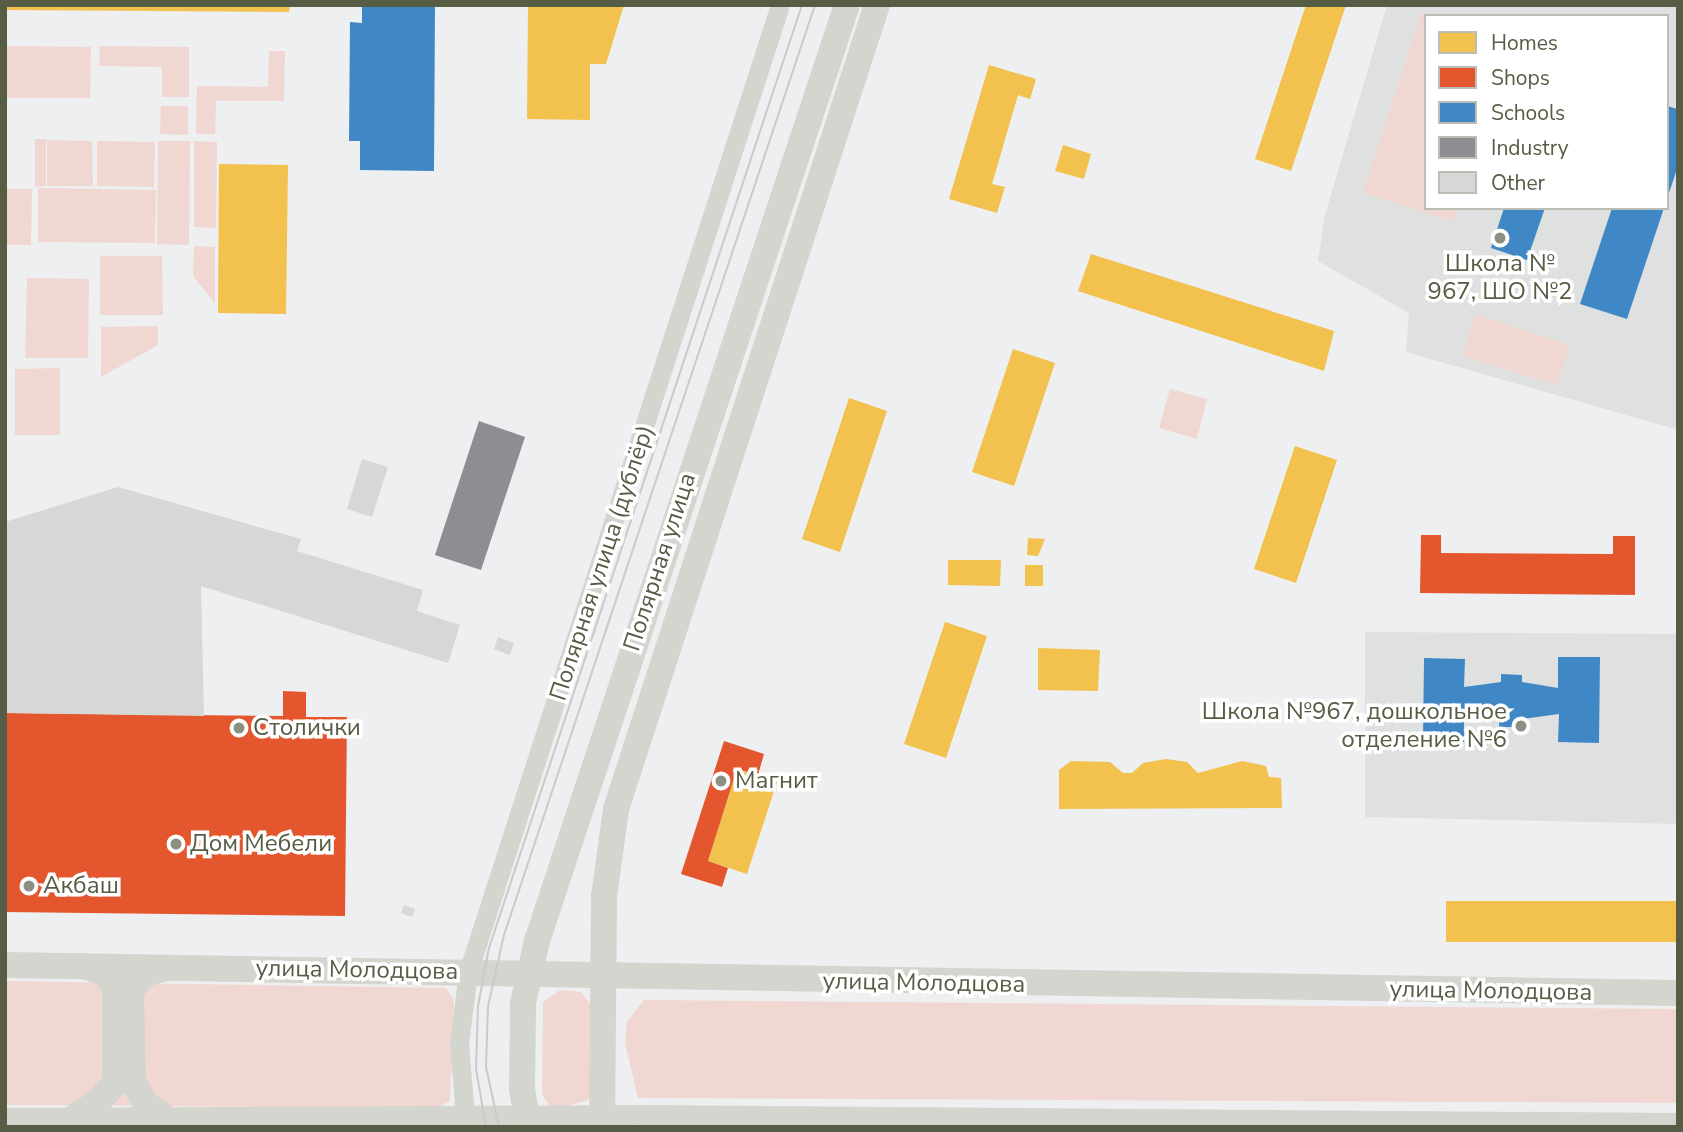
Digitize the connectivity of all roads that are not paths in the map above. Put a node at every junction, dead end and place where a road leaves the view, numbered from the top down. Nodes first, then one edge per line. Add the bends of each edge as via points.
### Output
1 (780, 5) edge
2 (847, 5) edge
3 (877, 5) edge
4 (5, 965) edge
5 (84, 966) junction
6 (171, 967) junction
7 (468, 972) junction
8 (528, 974) junction
9 (603, 977) junction
10 (1678, 993) edge
11 (5, 1121) edge
12 (69, 1121) junction
13 (170, 1121) junction
14 (466, 1123) edge
15 (527, 1123) edge
16 (603, 1123) edge
17 (1678, 1126) edge

1 - 7 street, Полярная улица (дублёр)
2 - 8 street, Полярная улица via 567,842
3 - 9 street, Полярная улица via 616,809 607,854
4 - 5 street, улица Молодцова
5 - 6 street, улица Молодцова
5 - 12 street via 106,974 115,989 116,1083
6 - 7 street, улица Молодцова
6 - 13 street, улица Молодцова via 145,974 131,989 133,1082 145,1103
7 - 8 street, улица Молодцова
7 - 14 street, Полярная улица (дублёр) via 459,1044
8 - 9 street, улица Молодцова
8 - 15 street, Полярная улица via 522,1088
9 - 10 street, улица Молодцова
9 - 16 street, Полярная улица
11 - 12 street
12 - 13 street
13 - 14 street
14 - 15 street
15 - 16 street
16 - 17 street

